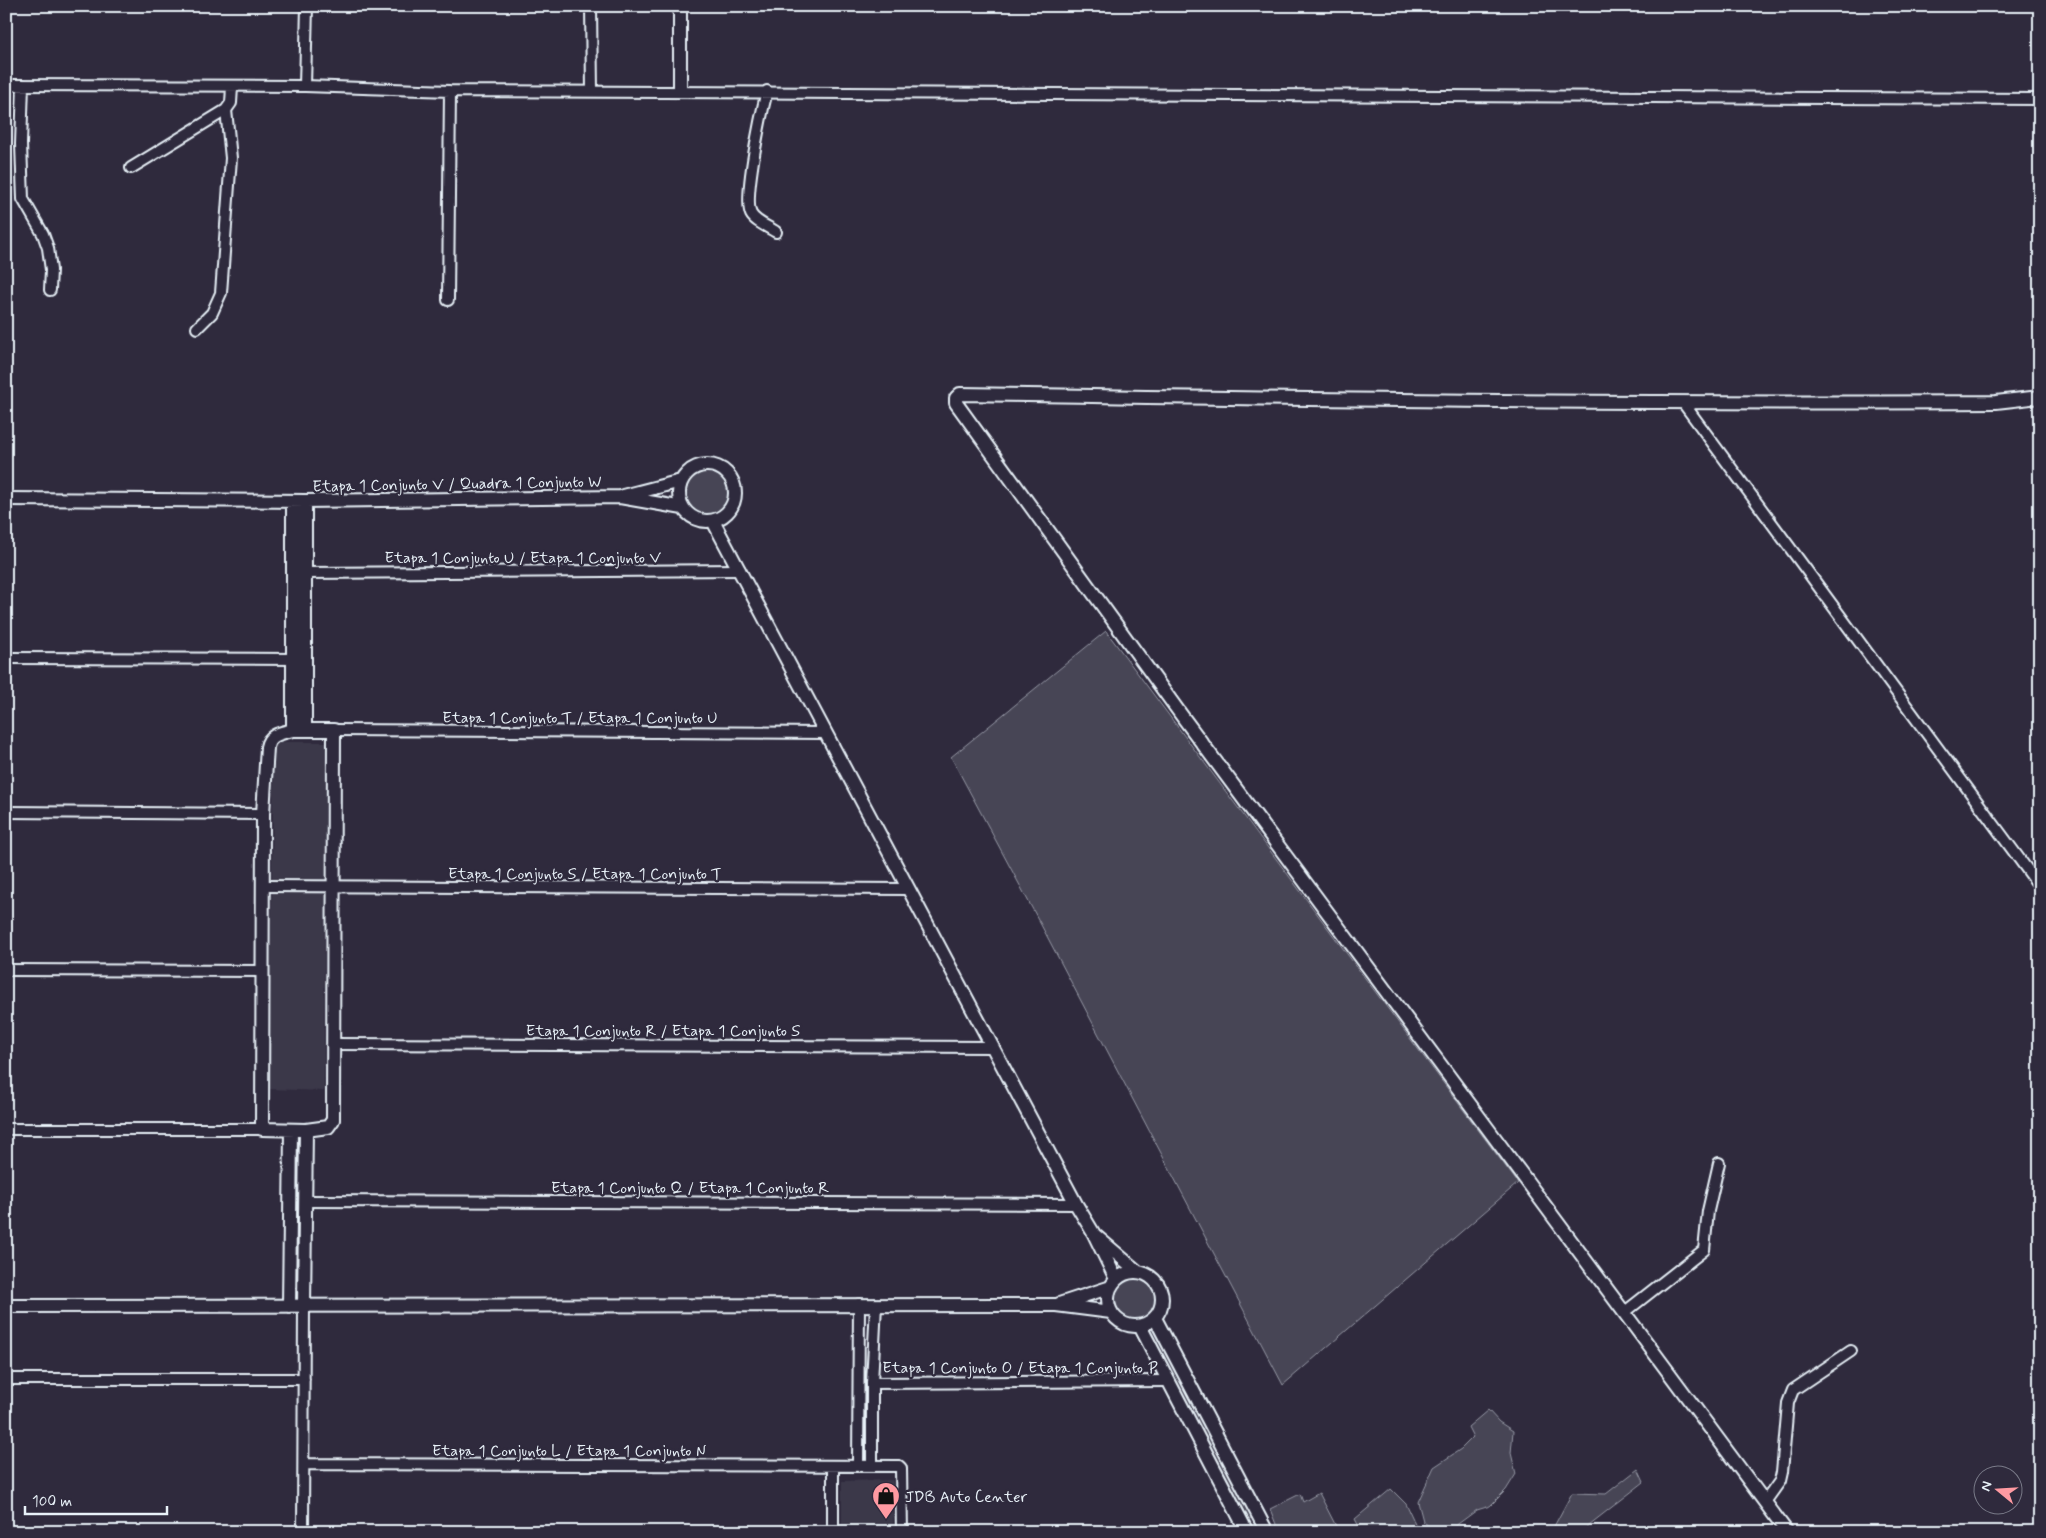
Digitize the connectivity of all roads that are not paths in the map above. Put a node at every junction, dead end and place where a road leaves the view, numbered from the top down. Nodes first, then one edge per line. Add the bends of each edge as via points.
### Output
1 (307, 6) edge
2 (591, 6) edge
3 (680, 6) edge
4 (6, 85) edge
5 (23, 85) junction
6 (305, 86) junction
7 (232, 87) junction
8 (450, 90) junction
9 (592, 91) junction
10 (680, 91) junction
11 (767, 92) junction
12 (2040, 99) edge
13 (226, 110) junction
14 (131, 168) dead end
15 (776, 232) dead end
16 (50, 290) dead end
17 (448, 300) dead end
18 (197, 328) dead end
19 (2040, 397) edge
20 (1684, 404) junction
21 (681, 481) junction
22 (620, 497) junction
23 (6, 499) edge
24 (299, 501) junction
25 (683, 508) junction
26 (713, 521) junction
27 (740, 570) junction
28 (306, 573) junction
29 (6, 658) edge
30 (292, 658) junction
31 (306, 659) junction
32 (299, 729) junction
33 (334, 730) junction
34 (826, 734) junction
35 (6, 812) edge
36 (263, 814) junction
37 (263, 886) junction
38 (2040, 887) edge
39 (335, 888) junction
40 (907, 888) junction
41 (6, 970) edge
42 (262, 971) junction
43 (334, 1044) junction
44 (992, 1047) junction
45 (6, 1129) edge
46 (262, 1129) junction
47 (291, 1130) junction
48 (306, 1130) junction
49 (1719, 1163) dead end
50 (305, 1201) junction
51 (1076, 1204) junction
52 (1094, 1234) junction
53 (1137, 1271) junction
54 (1113, 1283) junction
55 (859, 1304) junction
56 (876, 1305) junction
57 (1056, 1305) junction
58 (6, 1306) edge
59 (289, 1306) junction
60 (304, 1306) junction
61 (1111, 1312) junction
62 (1626, 1312) junction
63 (1155, 1318) junction
64 (1140, 1326) junction
65 (1851, 1351) dead end
66 (6, 1379) edge
67 (304, 1379) junction
68 (1168, 1380) junction
69 (872, 1383) junction
70 (304, 1464) junction
71 (858, 1465) junction
72 (872, 1465) junction
73 (833, 1466) junction
74 (1765, 1502) junction
75 (1260, 1519) junction
76 (1246, 1530) edge
77 (303, 1532) edge
78 (833, 1532) edge
79 (902, 1532) edge
80 (1267, 1532) edge
81 (1787, 1532) edge

1 - 6 street
2 - 9 street
3 - 10 street
4 - 5 street
5 - 7 street
5 - 16 street via 23,199 48,248
6 - 7 street
6 - 8 street
7 - 13 street via 231,102
8 - 9 street
8 - 17 street
9 - 10 street
10 - 11 street
11 - 12 street
11 - 15 street via 758,128 750,209 754,218
13 - 14 street
13 - 18 street via 231,158 221,293 212,313
19 - 20 street via 1996,402
20 - 38 street
20 - 62 street via 960,394 955,401 1182,716
21 - 22 street
21 - 25 street via 679,495
21 - 26 street via 686,473 701,465 719,466 732,478 735,496 728,512
22 - 24 street, Etapa 1 Conjunto V / Quadra 1 Conjunto W
22 - 25 street
23 - 24 street, Etapa 1 Conjunto V / Quadra 1 Conjunto W
24 - 28 street
24 - 30 street
25 - 26 street via 696,519
26 - 27 street
27 - 28 street, Etapa 1 Conjunto U / Etapa 1 Conjunto V
27 - 34 street
28 - 31 street
29 - 30 street
30 - 31 street
30 - 32 street
31 - 32 street
32 - 33 street
32 - 36 street via 274,736 267,743
33 - 34 street, Etapa 1 Conjunto T / Etapa 1 Conjunto U
33 - 39 street
34 - 40 street
35 - 36 street
36 - 37 street
37 - 39 street, Etapa 1 Conjunto S / Etapa 1 Conjunto T
37 - 42 street
39 - 40 street, Etapa 1 Conjunto S / Etapa 1 Conjunto T
39 - 43 street
40 - 44 street
41 - 42 street
42 - 46 street
43 - 44 street, Etapa 1 Conjunto R / Etapa 1 Conjunto S
43 - 48 street via 332,1120 328,1126
44 - 51 street
45 - 46 street
46 - 47 street
47 - 48 street
47 - 59 street
48 - 50 street
49 - 62 street via 1708,1211 1704,1250
50 - 51 street, Etapa 1 Conjunto Q / Etapa 1 Conjunto R
50 - 60 street
51 - 52 street
52 - 53 street
52 - 54 street
53 - 54 street via 1126,1273
53 - 63 street via 1153,1278 1159,1285 1163,1302
54 - 57 street
54 - 61 street via 1108,1295
55 - 56 street
55 - 60 street
55 - 71 street
56 - 57 street
56 - 69 street
57 - 61 street
58 - 59 street
59 - 60 street
60 - 67 street
61 - 64 street via 1123,1324
62 - 74 street
63 - 64 street
63 - 75 street
64 - 68 street
65 - 74 street via 1793,1390 1788,1403 1780,1481
66 - 67 street
67 - 70 street
68 - 69 street, Etapa 1 Conjunto O / Etapa 1 Conjunto P
68 - 76 street
69 - 72 street
70 - 73 street, Etapa 1 Conjunto L / Etapa 1 Conjunto N
70 - 77 street
71 - 72 street, Etapa 1 Conjunto L / Etapa 1 Conjunto N
71 - 73 street, Etapa 1 Conjunto L / Etapa 1 Conjunto N
72 - 79 street, Etapa 1 Conjunto L / Etapa 1 Conjunto N via 901,1467
73 - 78 street
74 - 81 street
75 - 76 street
75 - 80 street

